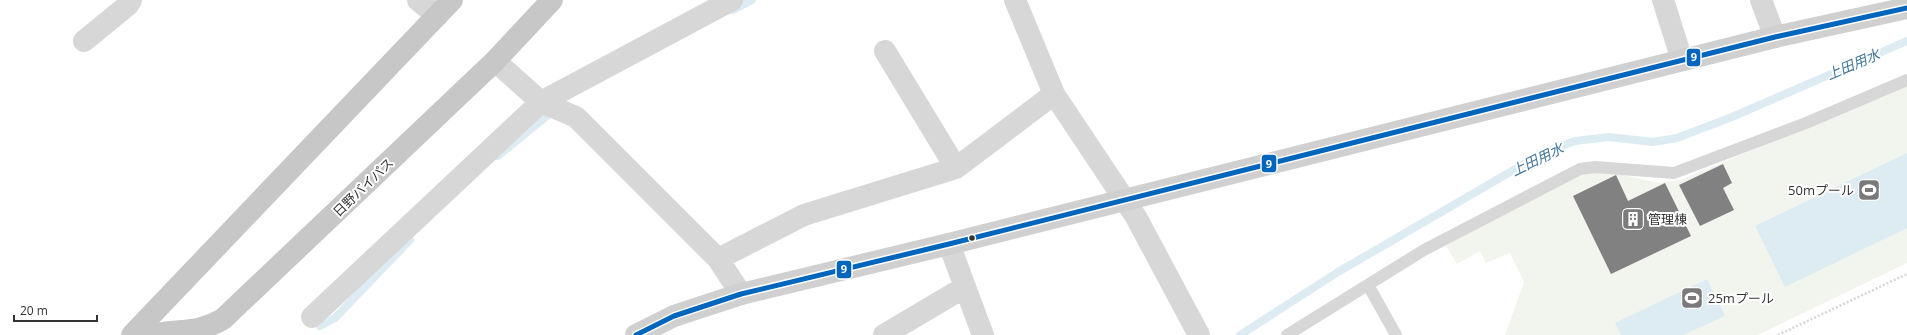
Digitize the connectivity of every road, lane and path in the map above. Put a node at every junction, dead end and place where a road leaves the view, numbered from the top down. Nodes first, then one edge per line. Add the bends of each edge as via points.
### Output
1 (130, 0) edge
2 (418, 0) edge
3 (452, 0) edge
4 (552, 0) edge
5 (732, 0) edge
6 (1015, 0) edge
7 (1662, 0) edge
8 (1761, 0) edge
9 (1907, 8) edge
10 (437, 16) junction
11 (1775, 37) junction
12 (84, 41) dead end
13 (885, 51) dead end
14 (1682, 60) junction
15 (495, 61) junction
16 (1907, 80) edge
17 (1054, 94) junction
18 (541, 102) junction
19 (956, 168) junction
20 (1124, 200) junction
21 (949, 244) junction
22 (718, 259) junction
23 (1907, 274) edge
24 (1368, 285) junction
25 (965, 287) junction
26 (741, 294) junction
27 (312, 317) dead end
28 (1194, 333) edge
29 (132, 335) edge
30 (152, 335) edge
31 (636, 335) edge
32 (884, 335) edge
33 (983, 335) edge
34 (1287, 335) edge
35 (1396, 335) edge
36 (1778, 335) edge

1 - 12 street via 128,5
2 - 10 street
3 - 10 highway
4 - 15 highway, 日野バイパス
5 - 18 street
6 - 17 street
7 - 14 street
8 - 11 street
9 - 11 main road
10 - 29 highway
11 - 14 main road
13 - 19 street
14 - 20 main road
15 - 18 street
15 - 30 highway, 日野バイパス via 223,319 210,327 195,331 172,331
16 - 24 lane via 1806,123 1674,173 1596,167 1580,169 1424,250
17 - 19 street
17 - 20 street
18 - 22 street via 576,117
18 - 27 street
19 - 22 street via 804,215
20 - 21 main road
20 - 28 street via 1136,217
21 - 25 street
21 - 26 main road
22 - 26 street
23 - 36 path
24 - 34 lane
24 - 35 lane
25 - 32 street
25 - 33 street
26 - 31 main road via 674,316

